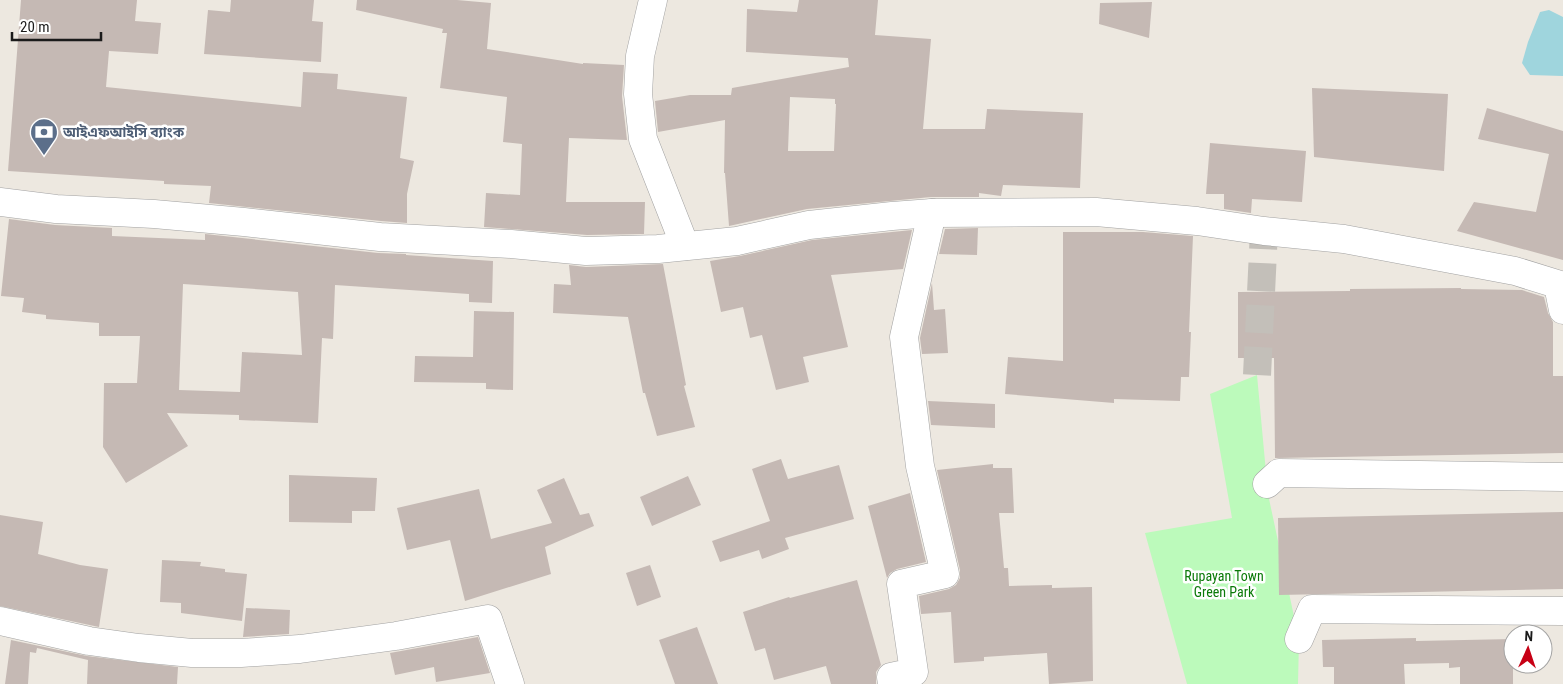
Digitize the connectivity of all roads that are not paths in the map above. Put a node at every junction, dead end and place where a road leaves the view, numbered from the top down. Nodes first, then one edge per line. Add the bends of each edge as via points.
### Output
1 (653, 0) edge
2 (0, 202) edge
3 (932, 213) junction
4 (685, 246) junction
5 (1561, 294) edge
6 (1563, 477) edge
7 (1273, 479) dead end
8 (1563, 611) edge
9 (0, 620) edge
10 (1298, 639) dead end
11 (510, 684) edge
12 (892, 684) edge

1 - 4 street via 640,56 638,94 643,139
2 - 4 street via 234,221 380,237 586,250
3 - 4 street via 809,225 737,241
3 - 5 street via 1096,212 1344,239 1515,271
3 - 12 street via 904,337 920,466 945,574 901,584 914,672 891,677
6 - 7 street
8 - 10 street via 1312,609
9 - 11 street via 89,641 192,653 241,654 396,636 488,619

